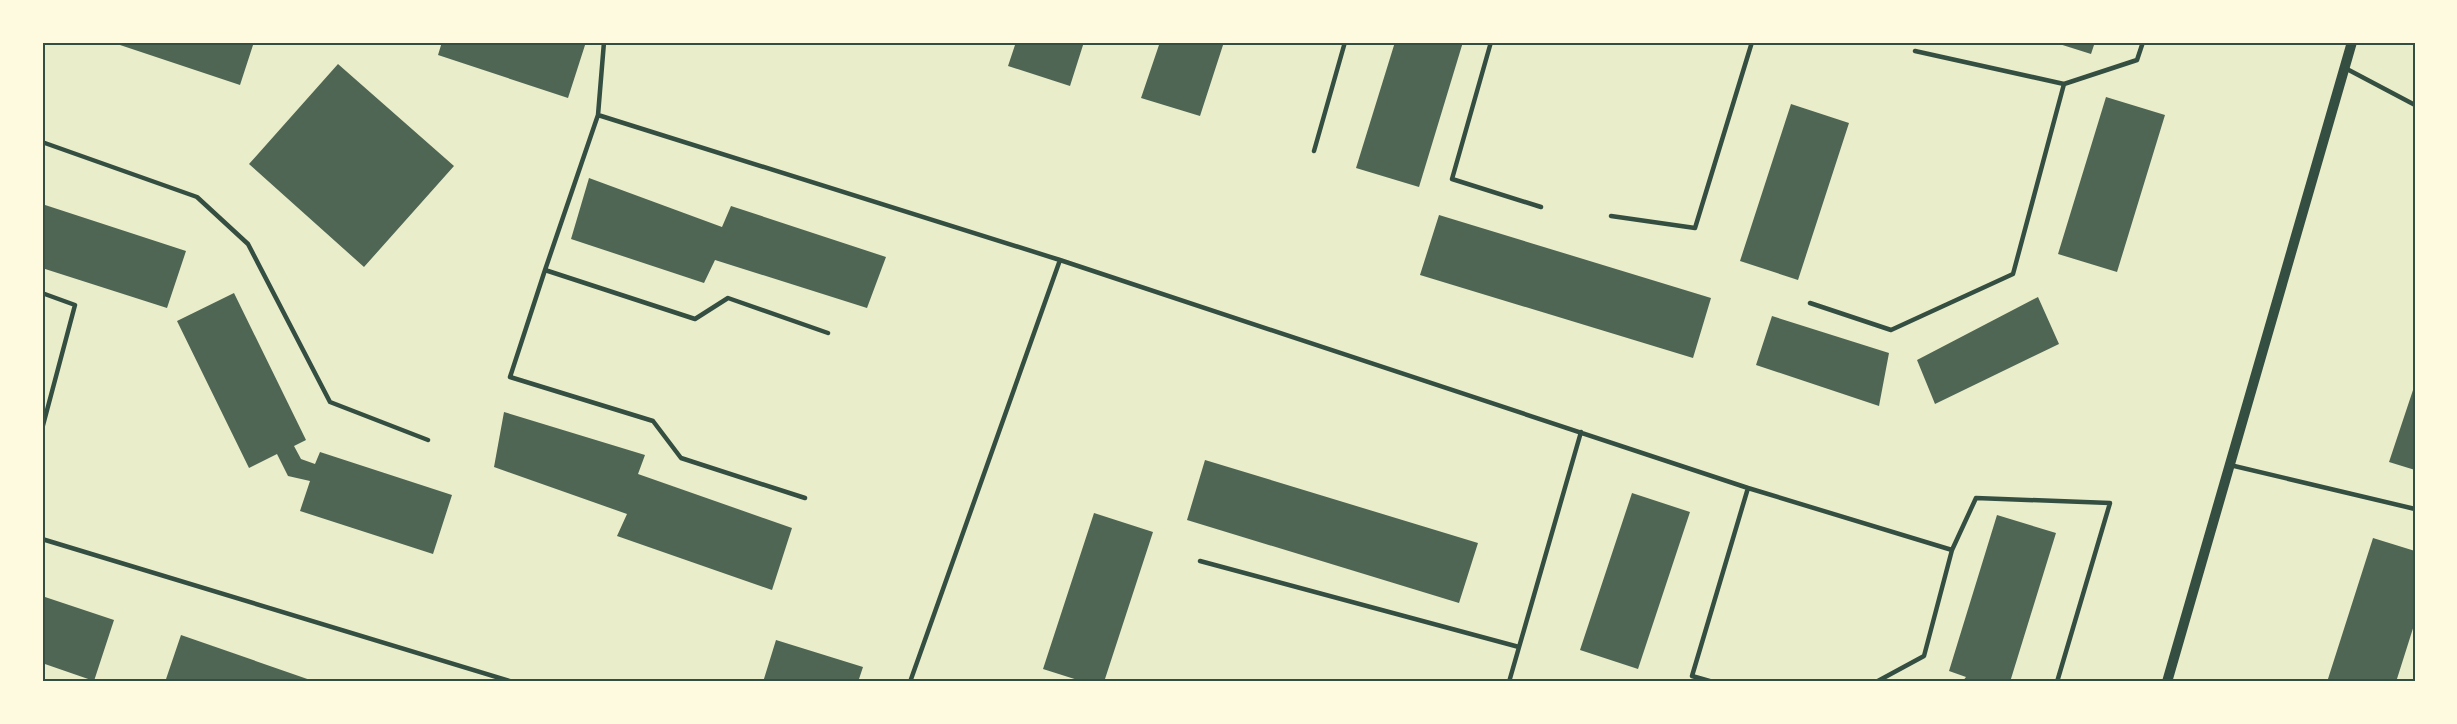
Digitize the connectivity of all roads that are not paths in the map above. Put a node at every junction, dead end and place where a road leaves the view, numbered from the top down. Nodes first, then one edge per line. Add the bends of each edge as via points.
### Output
1 (604, 42) edge
2 (1345, 42) edge
3 (1491, 42) edge
4 (1752, 42) edge
5 (2143, 42) edge
6 (2352, 42) edge
7 (1915, 51) dead end
8 (2345, 68) junction
9 (2064, 84) junction
10 (2415, 105) edge
11 (598, 115) junction
12 (42, 142) edge
13 (1314, 151) dead end
14 (1541, 207) dead end
15 (1611, 216) dead end
16 (1060, 260) junction
17 (545, 270) junction
18 (42, 293) edge
19 (1810, 303) dead end
20 (828, 333) dead end
21 (42, 429) edge
22 (1581, 432) junction
23 (428, 440) dead end
24 (2230, 465) junction
25 (1748, 488) junction
26 (805, 498) dead end
27 (2415, 509) edge
28 (42, 539) edge
29 (1952, 550) junction
30 (1200, 561) dead end
31 (1519, 647) junction
32 (513, 682) edge
33 (910, 682) edge
34 (1509, 682) edge
35 (1713, 682) edge
36 (1876, 682) edge
37 (2057, 682) edge
38 (2167, 682) edge

1 - 11 lane
2 - 13 lane
3 - 14 lane via 1452,179
4 - 15 lane via 1695,228
5 - 9 lane via 2137,60
6 - 8 street
7 - 9 lane
8 - 10 lane
8 - 24 street
9 - 19 lane via 2013,274 1891,330
11 - 16 lane
11 - 17 lane
12 - 23 lane via 197,198 248,244 330,402
16 - 22 lane
16 - 33 lane
17 - 20 lane via 695,319 728,298
17 - 26 lane via 510,377 653,421 681,458
18 - 21 lane via 75,305
22 - 25 lane
22 - 31 lane
24 - 27 lane
24 - 38 street
25 - 29 lane
25 - 35 lane via 1692,676
28 - 32 lane
29 - 36 lane via 1924,656
29 - 37 lane via 1976,498 2110,503
30 - 31 lane
31 - 34 lane

